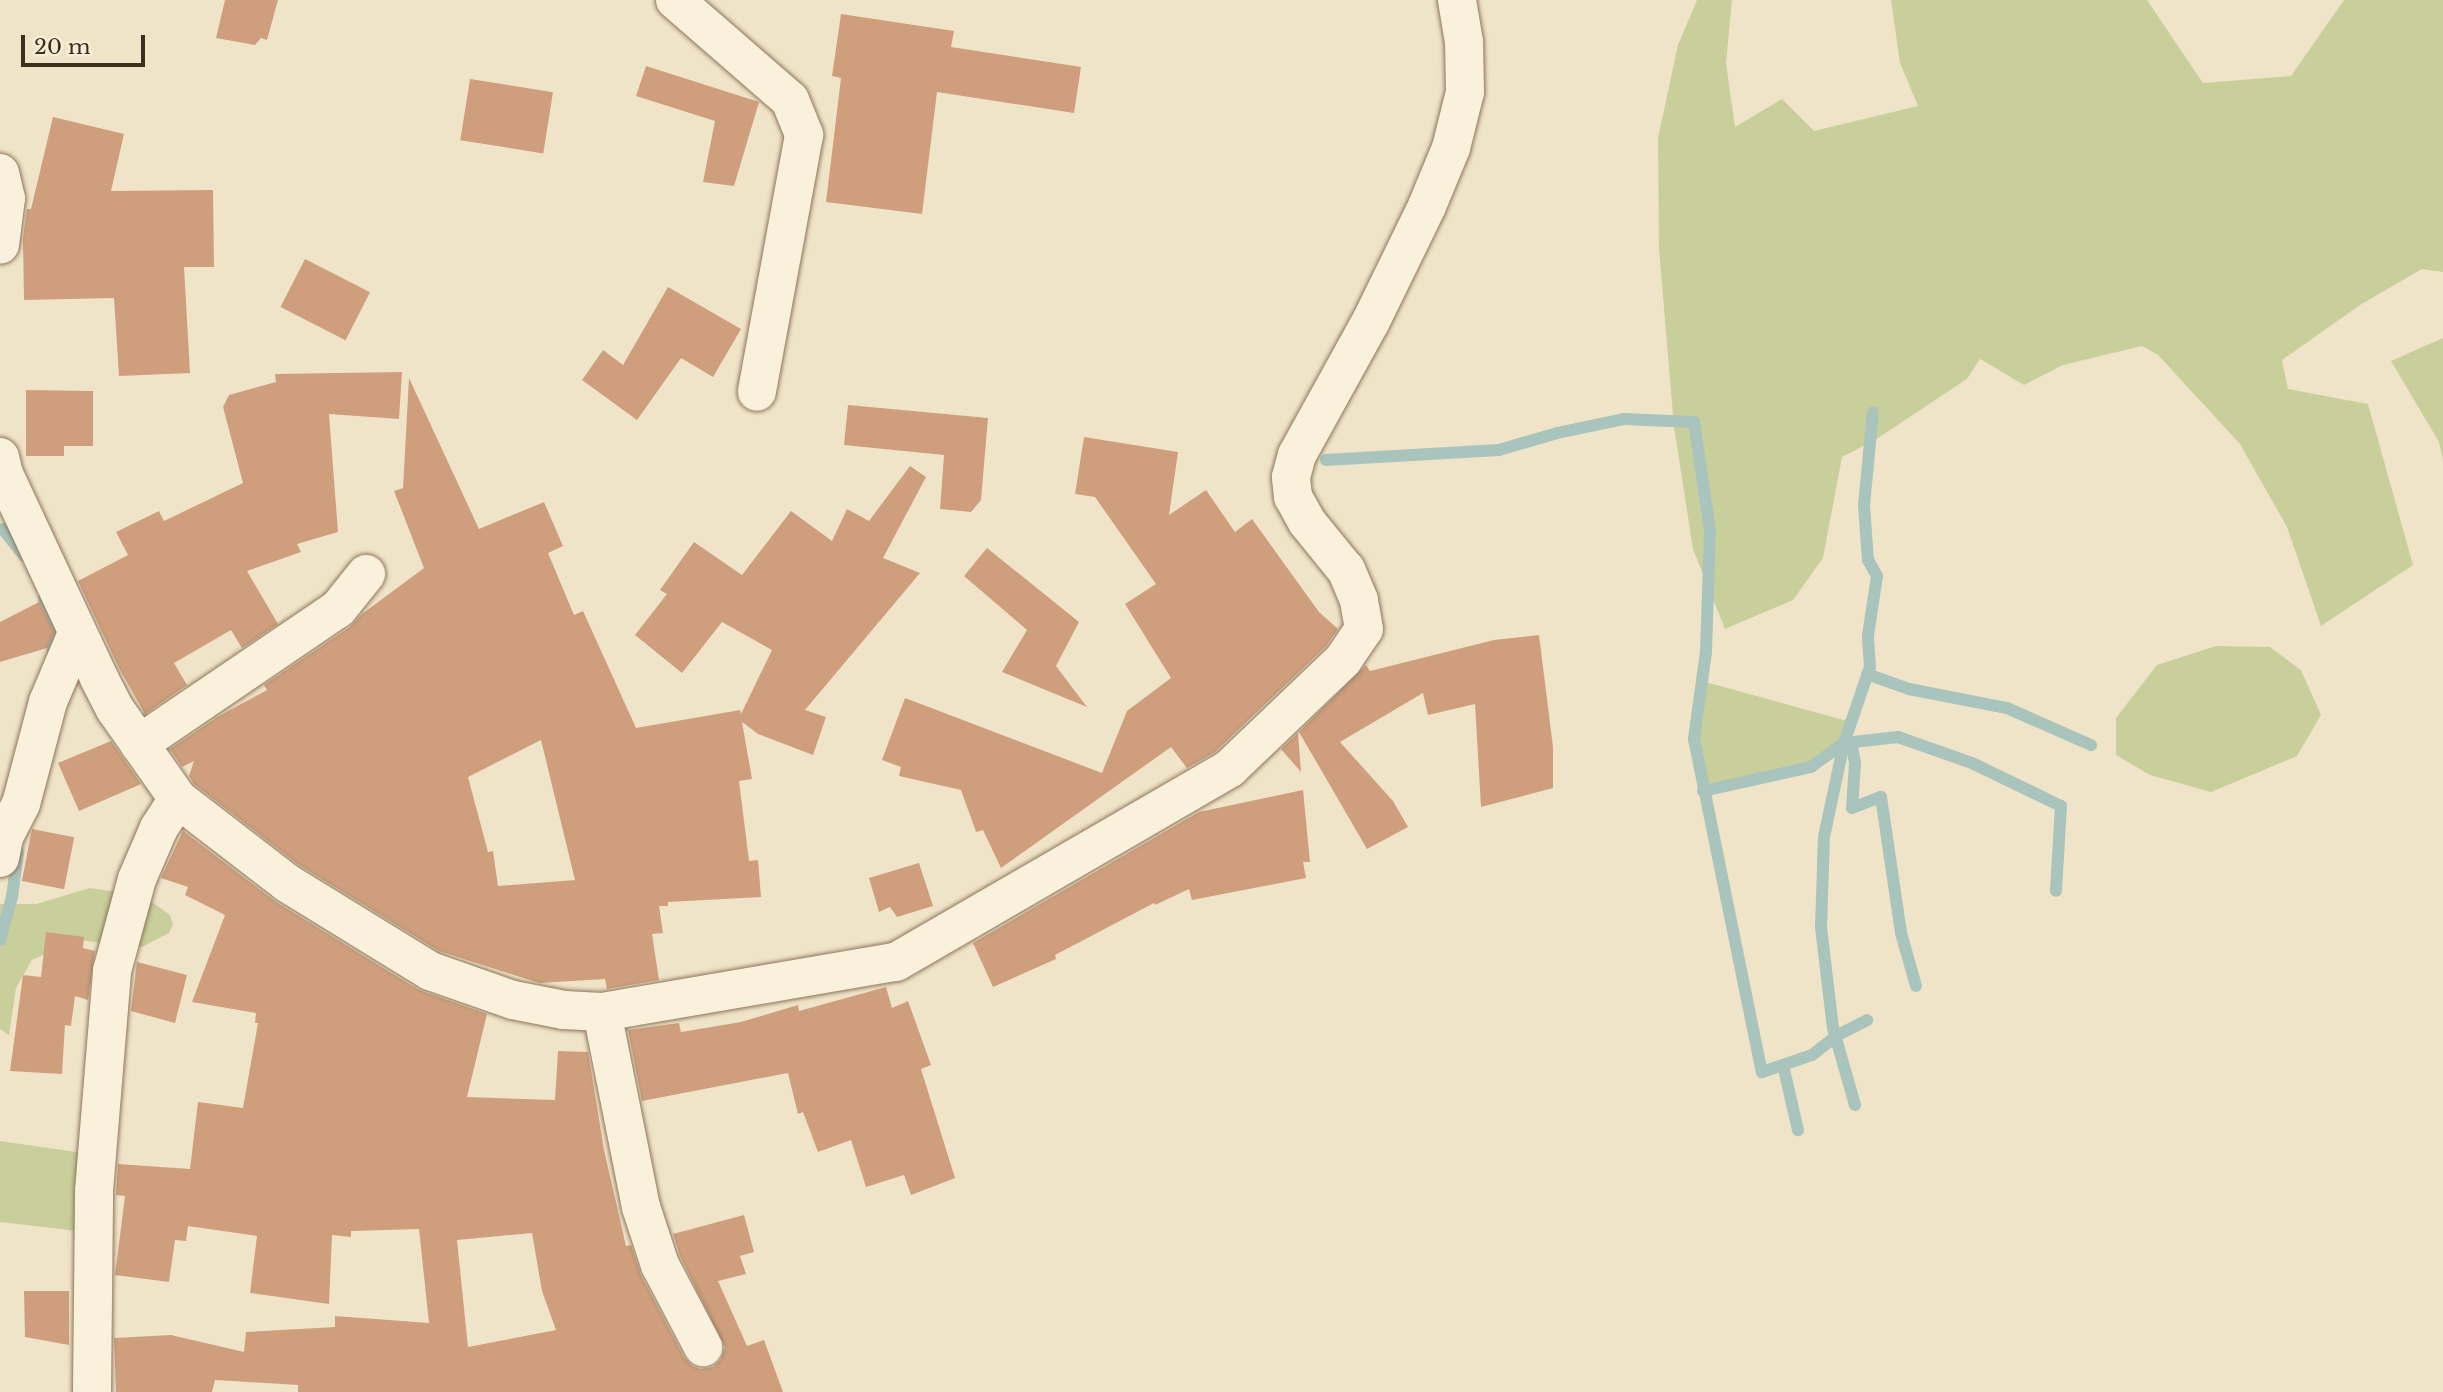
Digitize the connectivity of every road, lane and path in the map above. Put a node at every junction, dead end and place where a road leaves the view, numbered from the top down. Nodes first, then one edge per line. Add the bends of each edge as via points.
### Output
1 (675, 0) edge
2 (1457, 0) edge
3 (0, 173) edge
4 (0, 245) edge
5 (757, 392) dead end
6 (0, 457) edge
7 (366, 574) dead end
8 (77, 633) junction
9 (139, 744) junction
10 (178, 799) junction
11 (0, 858) edge
12 (602, 1012) junction
13 (703, 1347) dead end
14 (92, 1392) edge

1 - 5 street via 783,93 804,135
2 - 12 street via 1465,92 1451,148 1371,321 1297,455 1292,477 1293,497 1346,570 1359,600 1364,629 1343,660 1230,768 896,962
3 - 4 street via 6,198
6 - 8 street
7 - 9 street via 338,609
8 - 9 street via 115,709
8 - 11 street via 48,702 22,804 4,837
9 - 10 street
10 - 12 street via 322,906 430,971 513,1000
10 - 14 street via 159,828 137,879 112,971 94,1191
12 - 13 street via 641,1207 660,1265

